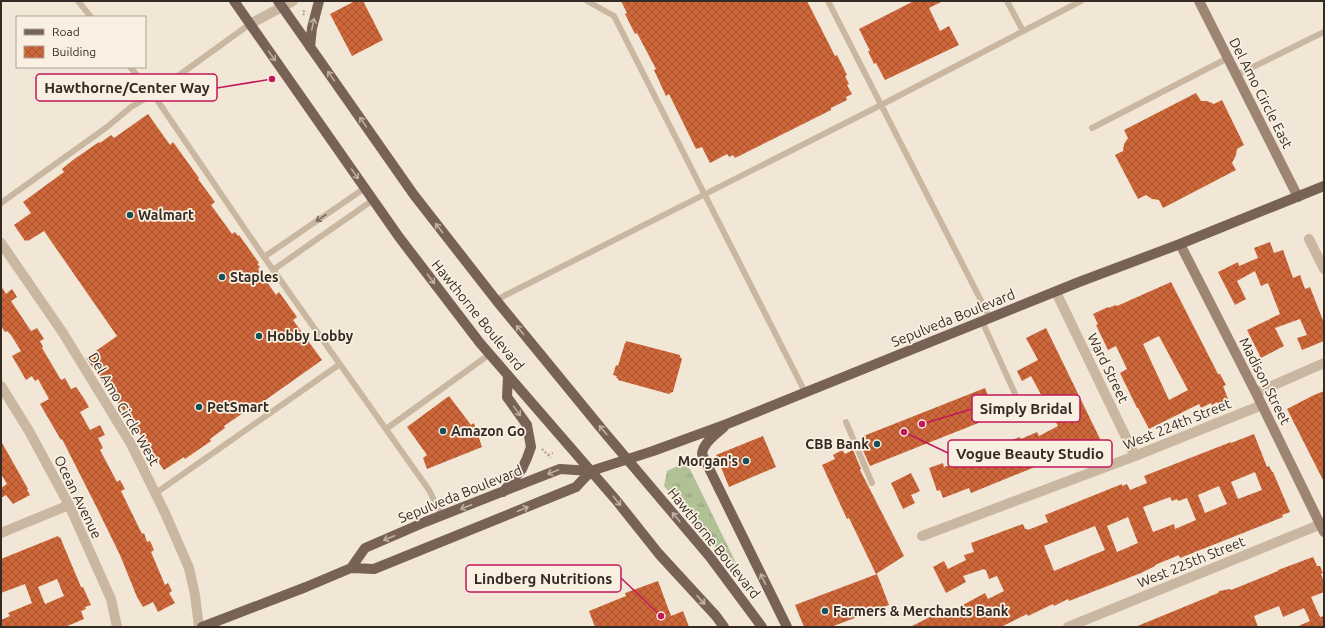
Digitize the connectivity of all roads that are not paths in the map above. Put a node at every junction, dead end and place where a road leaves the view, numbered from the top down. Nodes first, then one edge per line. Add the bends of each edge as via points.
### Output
1 (78, 1) edge
2 (234, 1) edge
3 (293, 1) edge
4 (319, 1) edge
5 (587, 1) edge
6 (828, 1) edge
7 (1007, 1) edge
8 (1064, 1) edge
9 (1081, 1) edge
10 (1199, 1) edge
11 (280, 4) edge
12 (1065, 9) junction
13 (90, 16) edge
14 (250, 24) junction
15 (1023, 31) junction
16 (1324, 32) edge
17 (310, 47) junction
18 (1228, 58) junction
19 (131, 68) edge
20 (1237, 75) junction
21 (153, 94) junction
22 (881, 105) junction
23 (1092, 128) dead end
24 (1324, 186) edge
25 (365, 188) junction
26 (705, 194) junction
27 (1298, 197) junction
28 (373, 200) junction
29 (1, 203) edge
30 (1310, 239) dead end
31 (1, 243) edge
32 (1180, 244) junction
33 (264, 257) junction
34 (1324, 269) edge
35 (273, 270) junction
36 (1056, 292) junction
37 (496, 300) junction
38 (986, 320) junction
39 (490, 354) junction
40 (1324, 363) edge
41 (340, 364) junction
42 (508, 375) junction
43 (1, 386) edge
44 (805, 392) junction
45 (1256, 393) junction
46 (1262, 405) junction
47 (1017, 414) dead end
48 (846, 422) dead end
49 (727, 424) junction
50 (386, 429) junction
51 (1135, 456) junction
52 (628, 459) junction
53 (591, 472) junction
54 (872, 483) dead end
55 (156, 493) junction
56 (502, 493) junction
57 (69, 506) junction
58 (442, 516) junction
59 (1323, 527) edge
60 (1, 532) edge
61 (922, 536) dead end
62 (351, 568) junction
63 (118, 627) edge
64 (199, 627) edge
65 (202, 627) edge
66 (724, 627) edge
67 (762, 627) edge
68 (787, 627) edge
69 (1068, 627) edge

1 - 13 lane
2 - 14 main road, Hawthorne Boulevard
3 - 11 street
17 -> 4 main road
5 - 26 lane via 614,16
6 - 22 lane
7 - 15 lane
8 - 12 lane
9 - 12 lane
10 - 18 street, Del Amo Circle East
11 - 14 street
11 - 17 main road, Hawthorne Boulevard
12 - 15 lane
14 - 21 lane
14 -> 25 main road, Hawthorne Boulevard
15 - 22 lane
16 - 20 lane
37 -> 17 main road, Hawthorne Boulevard via 414,195
18 - 20 street, Del Amo Circle East
18 - 23 lane
19 - 21 lane
20 - 27 street, Del Amo Circle East
21 - 29 lane via 131,107
21 - 33 lane
22 - 26 lane
22 - 38 lane
24 - 27 main road, Sepulveda Boulevard
25 - 28 main road, Hawthorne Boulevard
25 -> 33 lane
26 - 37 lane
26 - 44 lane
27 - 32 main road, Sepulveda Boulevard
28 - 35 lane
28 -> 39 main road, Hawthorne Boulevard
30 - 34 street
31 - 55 street, Del Amo Circle West via 62,333 131,444
32 - 36 main road, Sepulveda Boulevard
32 - 45 street, Madison Street
33 - 35 lane
35 - 41 lane
36 - 38 main road, Sepulveda Boulevard
36 - 51 street, Ward Street
52 -> 37 main road, Hawthorne Boulevard
38 - 44 main road, Sepulveda Boulevard
38 - 47 lane via 1020,408
39 - 42 main road, Hawthorne Boulevard
39 - 50 lane
40 - 45 street
41 - 50 lane
41 - 55 lane
42 - 53 main road, Hawthorne Boulevard
42 -> 56 main road via 507,397 527,425 531,447 522,469
43 - 57 street, Ocean Avenue via 29,431
44 - 49 main road, Sepulveda Boulevard
45 - 46 street, Madison Street
46 - 51 street, West 224th Street
46 - 59 street, Madison Street
48 - 54 lane
49 - 52 main road, Sepulveda Boulevard
68 -> 49 main road via 702,454 707,444
50 - 58 lane via 429,490
51 - 61 street, West 224th Street
52 - 53 main road, Sepulveda Boulevard
67 -> 52 main road, Hawthorne Boulevard via 710,557
53 -> 56 main road, Sepulveda Boulevard via 560,469
62 -> 53 main road, Sepulveda Boulevard via 374,569 564,493 576,487
53 -> 66 main road, Hawthorne Boulevard
55 - 64 street, Del Amo Circle West via 189,568
56 -> 58 main road, Sepulveda Boulevard
57 - 60 street
57 - 63 street, Ocean Avenue via 111,599
58 -> 62 main road, Sepulveda Boulevard via 365,548
59 - 69 street, West 225th Street
62 - 65 main road, Sepulveda Boulevard

